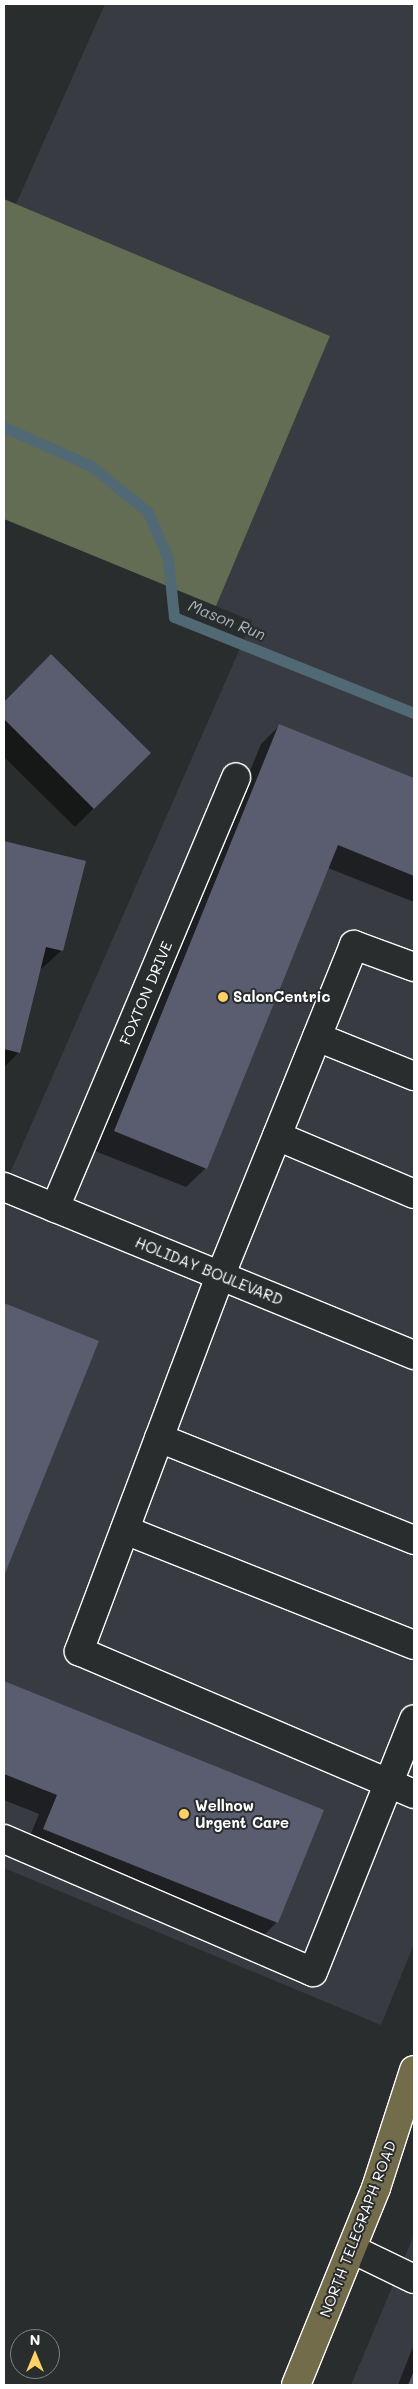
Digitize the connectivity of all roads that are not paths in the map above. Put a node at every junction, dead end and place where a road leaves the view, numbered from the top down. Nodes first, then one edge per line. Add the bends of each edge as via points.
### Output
1 (236, 777) dead end
2 (414, 967) edge
3 (317, 1037) junction
4 (414, 1076) edge
5 (277, 1136) junction
6 (4, 1187) edge
7 (414, 1194) edge
8 (55, 1208) junction
9 (220, 1276) junction
10 (414, 1355) edge
11 (159, 1438) junction
12 (124, 1530) junction
13 (414, 1540) edge
14 (414, 1645) edge
15 (414, 1719) edge
16 (388, 1782) junction
17 (414, 1794) edge
18 (4, 1839) edge
19 (414, 2070) edge
20 (352, 2250) junction
21 (414, 2279) edge
22 (296, 2385) edge

1 - 8 street, FOXTON DRIVE
2 - 3 street via 354,945
3 - 4 street
3 - 5 street
5 - 7 street
5 - 9 street
6 - 8 street, HOLIDAY BOULEVARD
8 - 9 street, HOLIDAY BOULEVARD
9 - 10 street, HOLIDAY BOULEVARD
9 - 11 street
11 - 12 street
11 - 13 street
12 - 14 street
12 - 16 street via 79,1651
15 - 16 street
16 - 17 street
16 - 18 street via 313,1972
19 - 20 main road, NORTH TELEGRAPH ROAD
20 - 21 street
20 - 22 main road, NORTH TELEGRAPH ROAD

